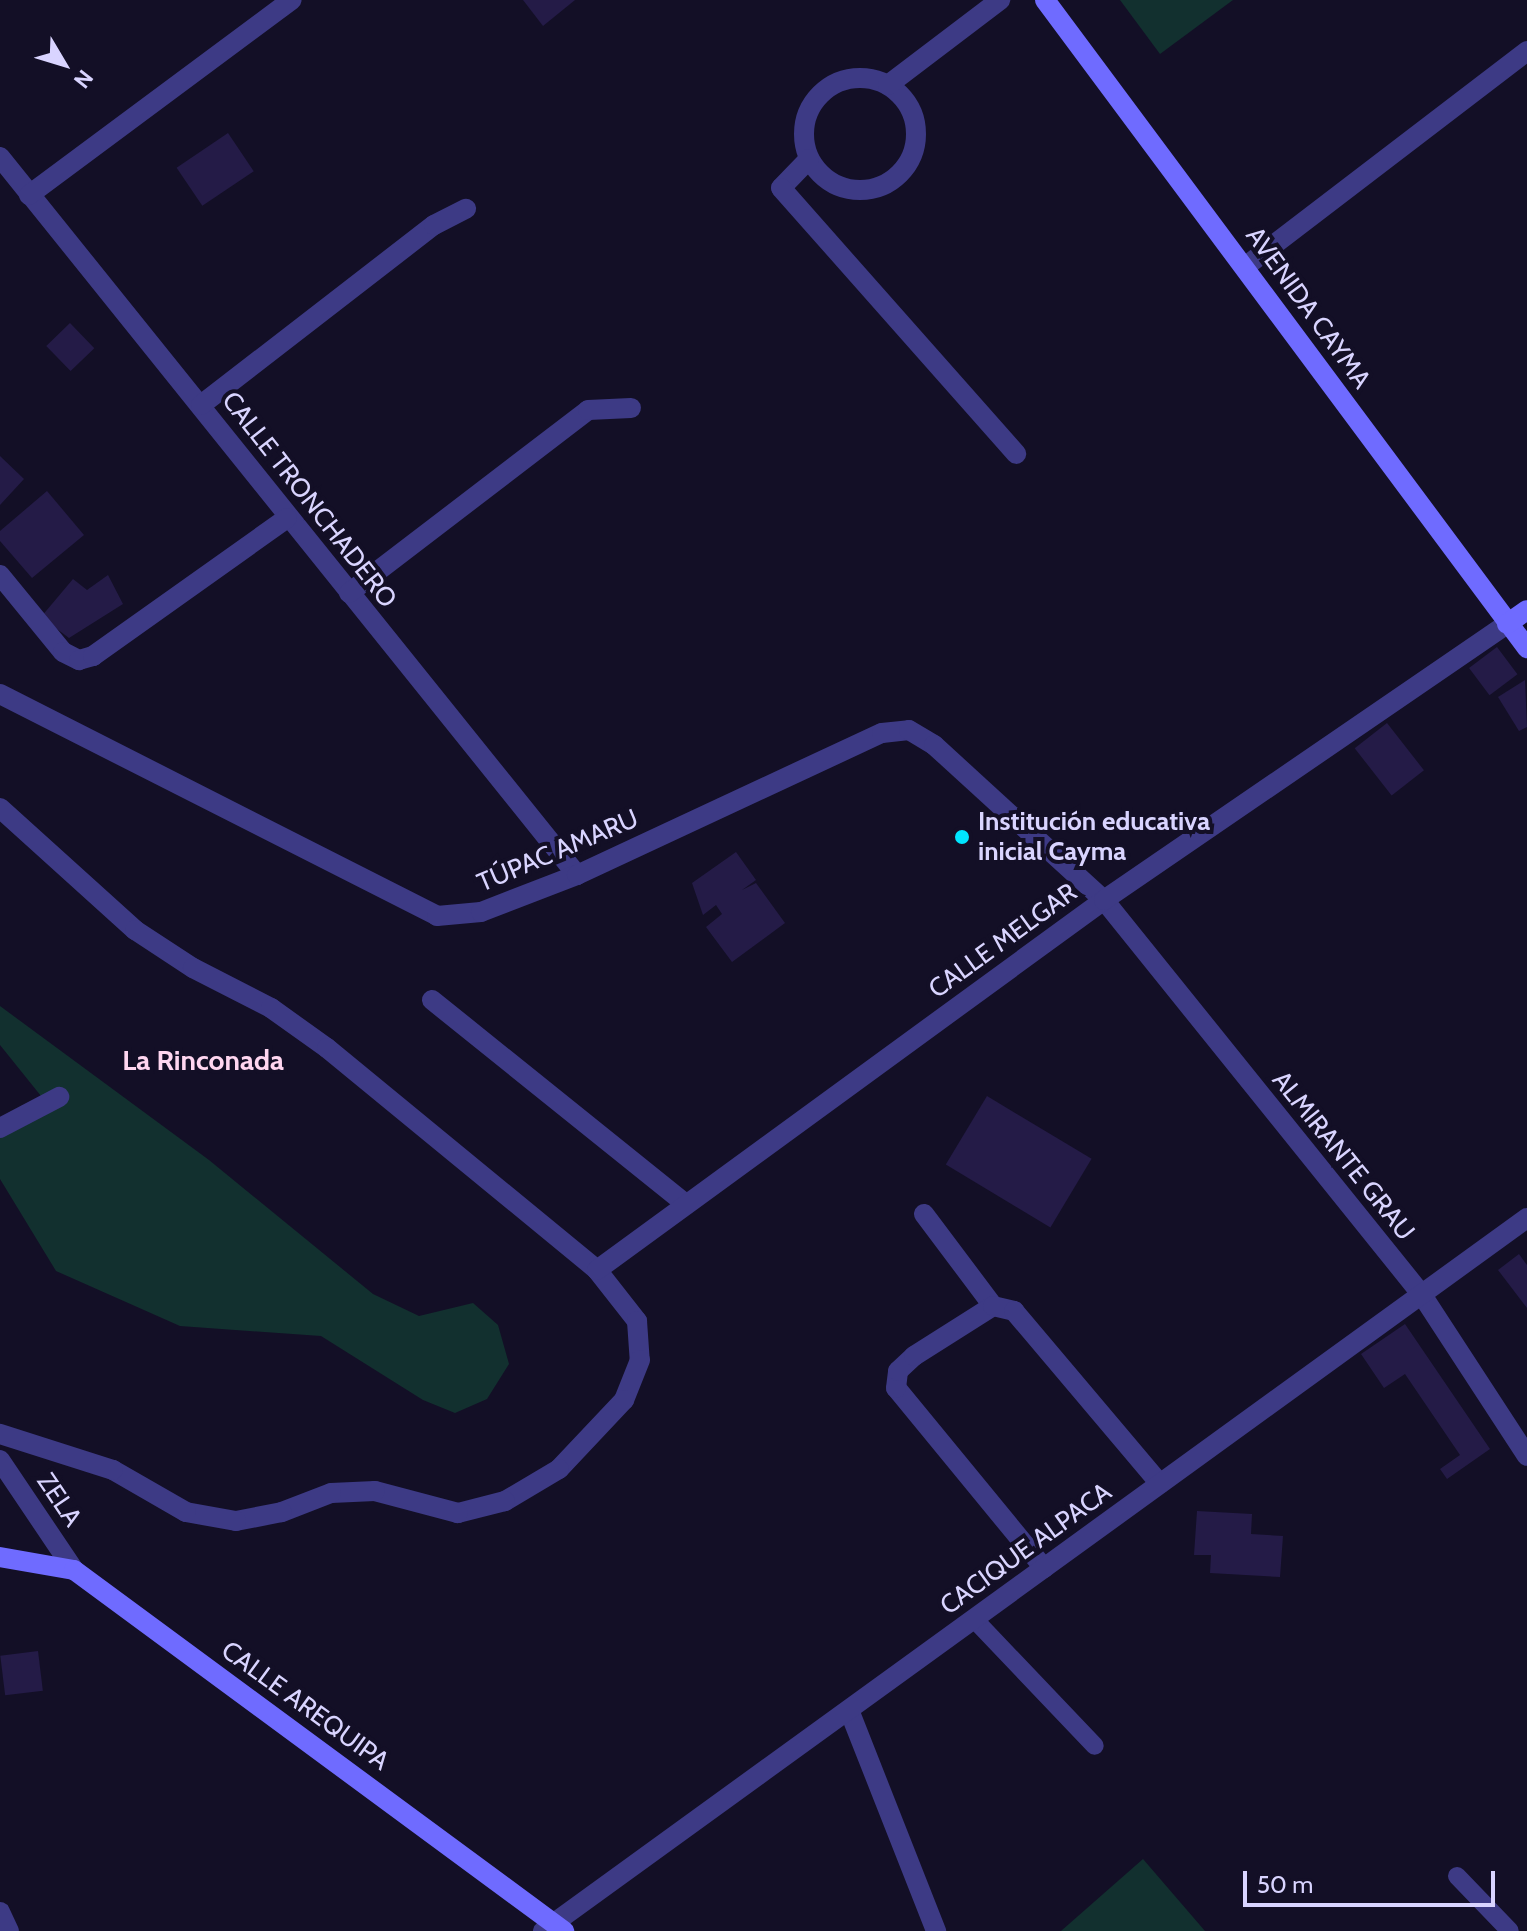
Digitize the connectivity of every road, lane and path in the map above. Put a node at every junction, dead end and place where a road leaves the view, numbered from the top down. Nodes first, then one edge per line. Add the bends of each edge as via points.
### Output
1 (292, 0) edge
2 (1000, 0) edge
3 (1045, 0) edge
4 (1527, 51) edge
5 (888, 85) junction
6 (0, 157) edge
7 (809, 159) junction
8 (29, 195) junction
9 (466, 209) dead end
10 (1246, 266) junction
11 (201, 405) junction
12 (631, 408) dead end
13 (1016, 454) dead end
14 (287, 518) junction
15 (0, 575) edge
16 (349, 593) junction
17 (1527, 610) edge
18 (1507, 624) junction
19 (1527, 648) edge
20 (2, 696) edge
21 (0, 808) edge
22 (577, 875) junction
23 (1104, 900) junction
24 (432, 1000) dead end
25 (59, 1097) dead end
26 (0, 1128) edge
27 (686, 1204) junction
28 (924, 1214) dead end
29 (1527, 1218) edge
30 (597, 1270) junction
31 (1422, 1295) junction
32 (993, 1306) junction
33 (0, 1434) edge
34 (1527, 1456) edge
35 (0, 1460) edge
36 (1160, 1484) junction
37 (0, 1557) edge
38 (1044, 1568) junction
39 (74, 1570) junction
40 (974, 1619) junction
41 (849, 1710) junction
42 (1095, 1746) dead end
43 (1457, 1876) dead end
44 (0, 1912) edge
45 (554, 1928) edge
46 (9, 1931) edge
47 (936, 1931) edge
48 (1510, 1931) edge

1 - 8 street
2 - 5 street
3 - 10 main road, AVENIDA CAYMA
4 - 10 street
5 - 7 street via 854,78 822,93 804,124
5 - 7 street via 902,96 916,127 912,153 898,175 884,185 850,190 819,174
6 - 8 street, CALLE TRONCHADERO
7 - 13 street via 781,188
8 - 11 street, CALLE TRONCHADERO
9 - 11 street via 434,225
10 - 18 main road, AVENIDA CAYMA
11 - 14 street, CALLE TRONCHADERO
12 - 16 street via 588,410
14 - 15 street via 93,656 79,660 63,652
14 - 16 street, CALLE TRONCHADERO
16 - 22 street, CALLE TRONCHADERO
17 - 18 main road, CALLE MELGAR
18 - 19 main road, AVENIDA CAYMA
18 - 23 street, CALLE MELGAR
20 - 22 street, TÚPAC AMARU via 437,916 481,912
21 - 30 street via 135,930 193,968 271,1008 327,1048
22 - 23 street, TÚPAC AMARU via 882,733 909,730 934,745
23 - 27 street, CALLE MELGAR
23 - 31 street, ALMIRANTE GRAU
24 - 27 street
25 - 26 street
27 - 30 street, CALLE MELGAR
28 - 32 street
29 - 31 street, CACIQUE ALPACA
30 - 33 street via 637,1321 640,1360 624,1400 559,1469 505,1501 458,1513 375,1491 331,1493 282,1512 236,1521 186,1512 113,1470
31 - 34 street, ALMIRANTE GRAU
31 - 36 street, CACIQUE ALPACA
32 - 36 street via 1014,1311
32 - 38 street via 914,1356 898,1371 896,1388
35 - 39 street, ZELA
36 - 38 street, CACIQUE ALPACA
37 - 39 main road, CALLE AREQUIPA
38 - 40 street, CACIQUE ALPACA
39 - 45 main road, CALLE AREQUIPA
40 - 41 street, CACIQUE ALPACA
40 - 42 lane
41 - 45 street, CACIQUE ALPACA
41 - 47 street
43 - 48 lane
44 - 46 street

